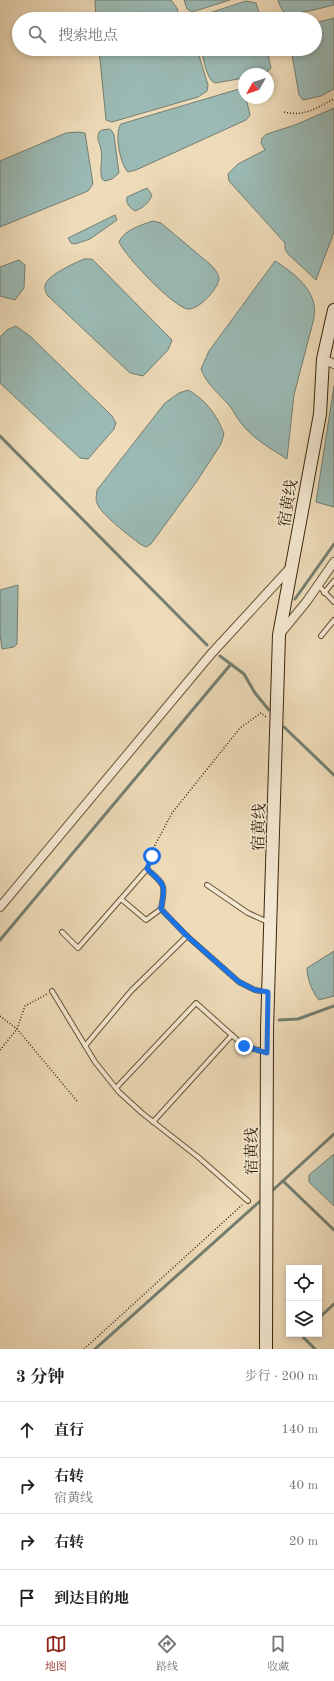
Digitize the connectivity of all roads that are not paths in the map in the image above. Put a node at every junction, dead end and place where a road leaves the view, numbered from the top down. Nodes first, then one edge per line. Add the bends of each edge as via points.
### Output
1 (334, 310) edge
2 (329, 361) edge
3 (334, 562) edge
4 (292, 566) junction
5 (334, 581) edge
6 (318, 585) junction
7 (324, 593) junction
8 (334, 602) edge
9 (334, 620) edge
10 (279, 635) junction
11 (321, 636) dead end
12 (207, 885) dead end
13 (121, 898) junction
14 (0, 907) edge
15 (161, 909) junction
16 (271, 923) junction
17 (62, 932) dead end
18 (187, 936) junction
19 (52, 991) road end
20 (268, 992) junction
21 (232, 1035) junction
22 (85, 1046) junction
23 (267, 1053) junction
24 (116, 1088) junction
25 (153, 1122) junction
26 (248, 1201) road end
27 (266, 1349) edge

1 - 2 main road, 宿黄线
2 - 4 main road, 宿黄线
3 - 6 street
4 - 10 main road, 宿黄线
4 - 14 street via 211,654
5 - 7 lane
6 - 7 lane
6 - 10 street
7 - 8 lane
9 - 11 lane
10 - 16 main road, 宿黄线
12 - 16 lane via 248,913
13 - 15 lane via 146,920
13 - 15 lane via 147,869 163,883
13 - 17 lane via 78,948
15 - 18 lane
16 - 20 main road, 宿黄线
18 - 20 lane via 239,982 255,990
18 - 22 lane via 131,991
19 - 22 lane
20 - 23 main road, 宿黄线
21 - 23 lane via 244,1046
21 - 24 lane via 196,1004
21 - 25 lane
22 - 24 lane
23 - 27 main road, 宿黄线
24 - 25 lane
25 - 26 lane

